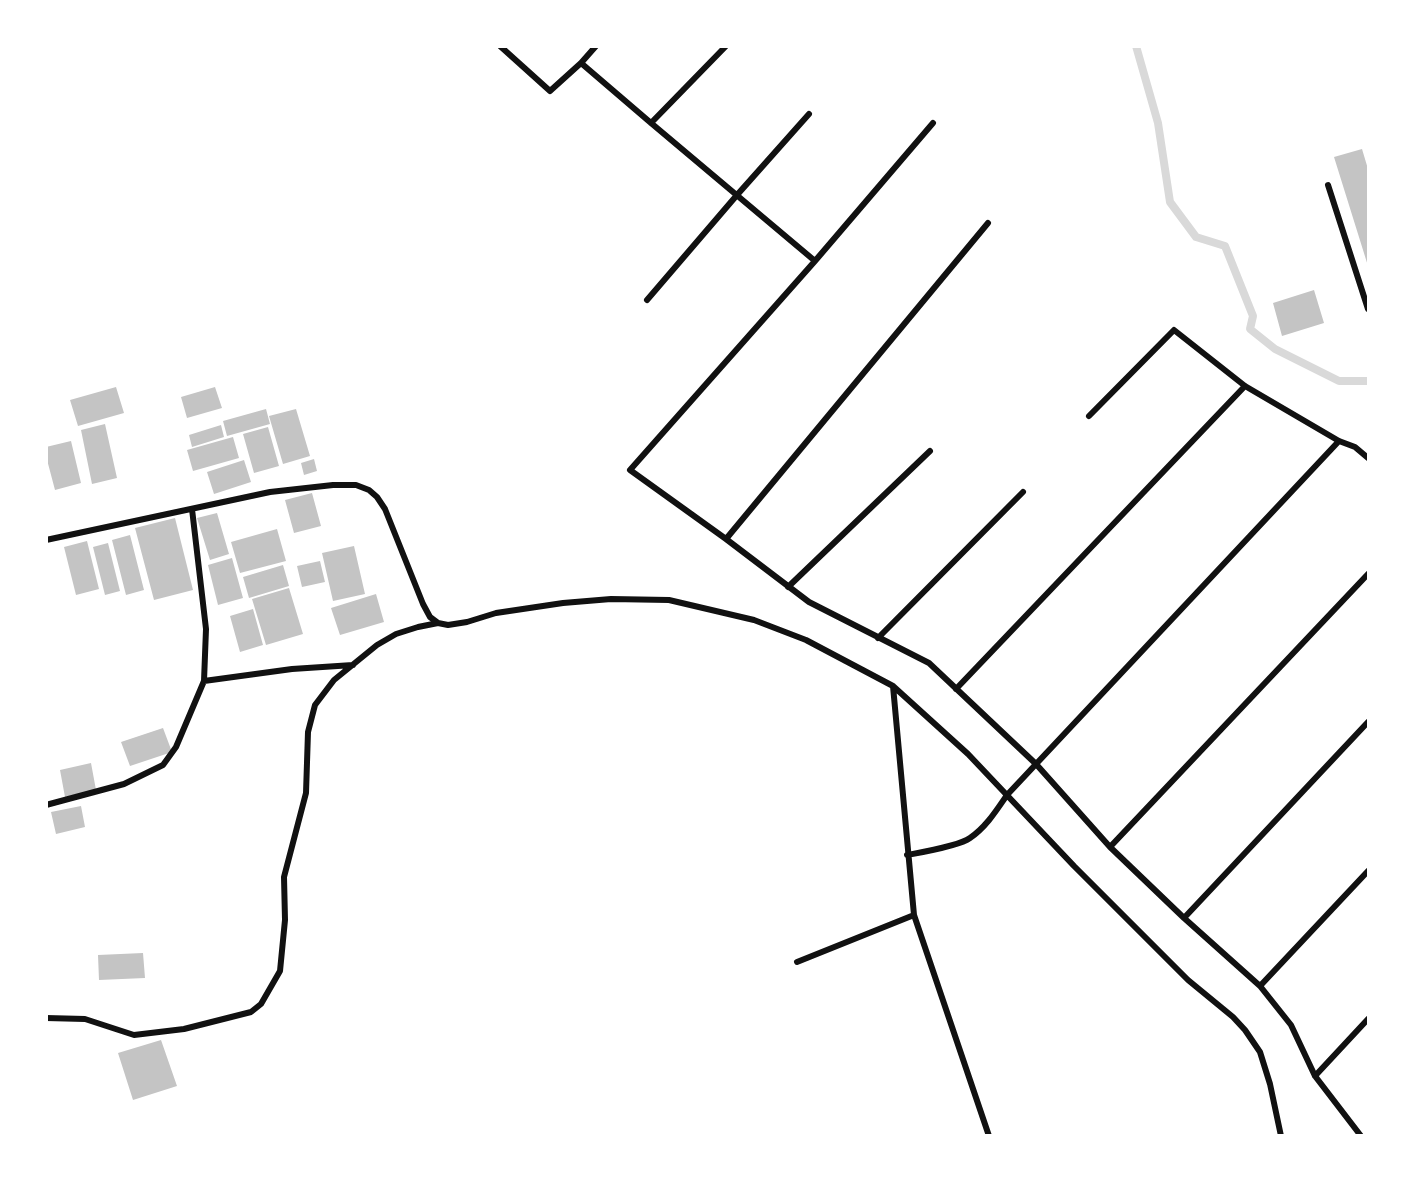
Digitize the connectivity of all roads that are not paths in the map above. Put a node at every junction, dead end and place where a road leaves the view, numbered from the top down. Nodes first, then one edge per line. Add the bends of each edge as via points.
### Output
1 (500, 46) edge
2 (596, 46) edge
3 (726, 46) edge
4 (581, 63) junction
5 (809, 114) dead end
6 (651, 123) junction
7 (933, 123) dead end
8 (1328, 184) dead end
9 (737, 195) junction
10 (988, 223) dead end
11 (815, 261) junction
12 (647, 300) dead end
13 (1368, 309) edge
14 (1245, 386) junction
15 (1089, 416) dead end
16 (1339, 441) junction
17 (930, 451) dead end
18 (1368, 458) edge
19 (1023, 492) dead end
20 (192, 509) junction
21 (726, 539) junction
22 (46, 540) edge
23 (1368, 574) edge
24 (788, 587) junction
25 (438, 623) junction
26 (878, 638) junction
27 (353, 665) junction
28 (204, 681) junction
29 (893, 686) junction
30 (956, 689) junction
31 (1368, 722) edge
32 (1036, 764) junction
33 (1007, 795) junction
34 (46, 805) edge
35 (1110, 847) junction
36 (907, 855) junction
37 (1368, 871) edge
38 (914, 915) junction
39 (1184, 918) junction
40 (797, 962) dead end
41 (1260, 986) junction
42 (47, 1018) edge
43 (1368, 1019) edge
44 (1315, 1076) junction
45 (989, 1136) edge
46 (1281, 1136) edge
47 (1361, 1136) edge

1 - 4 street via 550,91
2 - 4 street
3 - 6 street
4 - 6 street
5 - 9 street
6 - 9 street
7 - 11 street
8 - 13 street
9 - 11 street
9 - 12 street
10 - 21 street
11 - 21 street via 630,470
14 - 15 street via 1174,330
14 - 16 street
14 - 30 street
16 - 18 street
16 - 32 street
17 - 24 street
19 - 26 street
20 - 22 street
20 - 25 street via 270,492 333,485 356,485 369,490 385,509 423,604
20 - 28 street via 206,629
21 - 24 street
23 - 35 street
24 - 26 street
25 - 27 street via 396,634
25 - 29 street via 467,622 563,603 669,600 754,620 806,640
26 - 30 street via 929,663
27 - 28 street
27 - 42 street via 334,680 315,705 308,732 306,793 285,877 280,971 261,1004 251,1012 184,1029 134,1035 85,1019
28 - 34 street via 176,747 163,765 124,783
29 - 33 street
29 - 36 street
30 - 32 street
31 - 39 street
32 - 33 street
32 - 35 street
33 - 36 street via 992,817 969,839
33 - 46 street via 1188,980 1245,1030 1260,1052
35 - 39 street
36 - 38 street
37 - 41 street
38 - 40 street
38 - 45 street
39 - 41 street
41 - 44 street via 1291,1025
43 - 44 street
44 - 47 street

